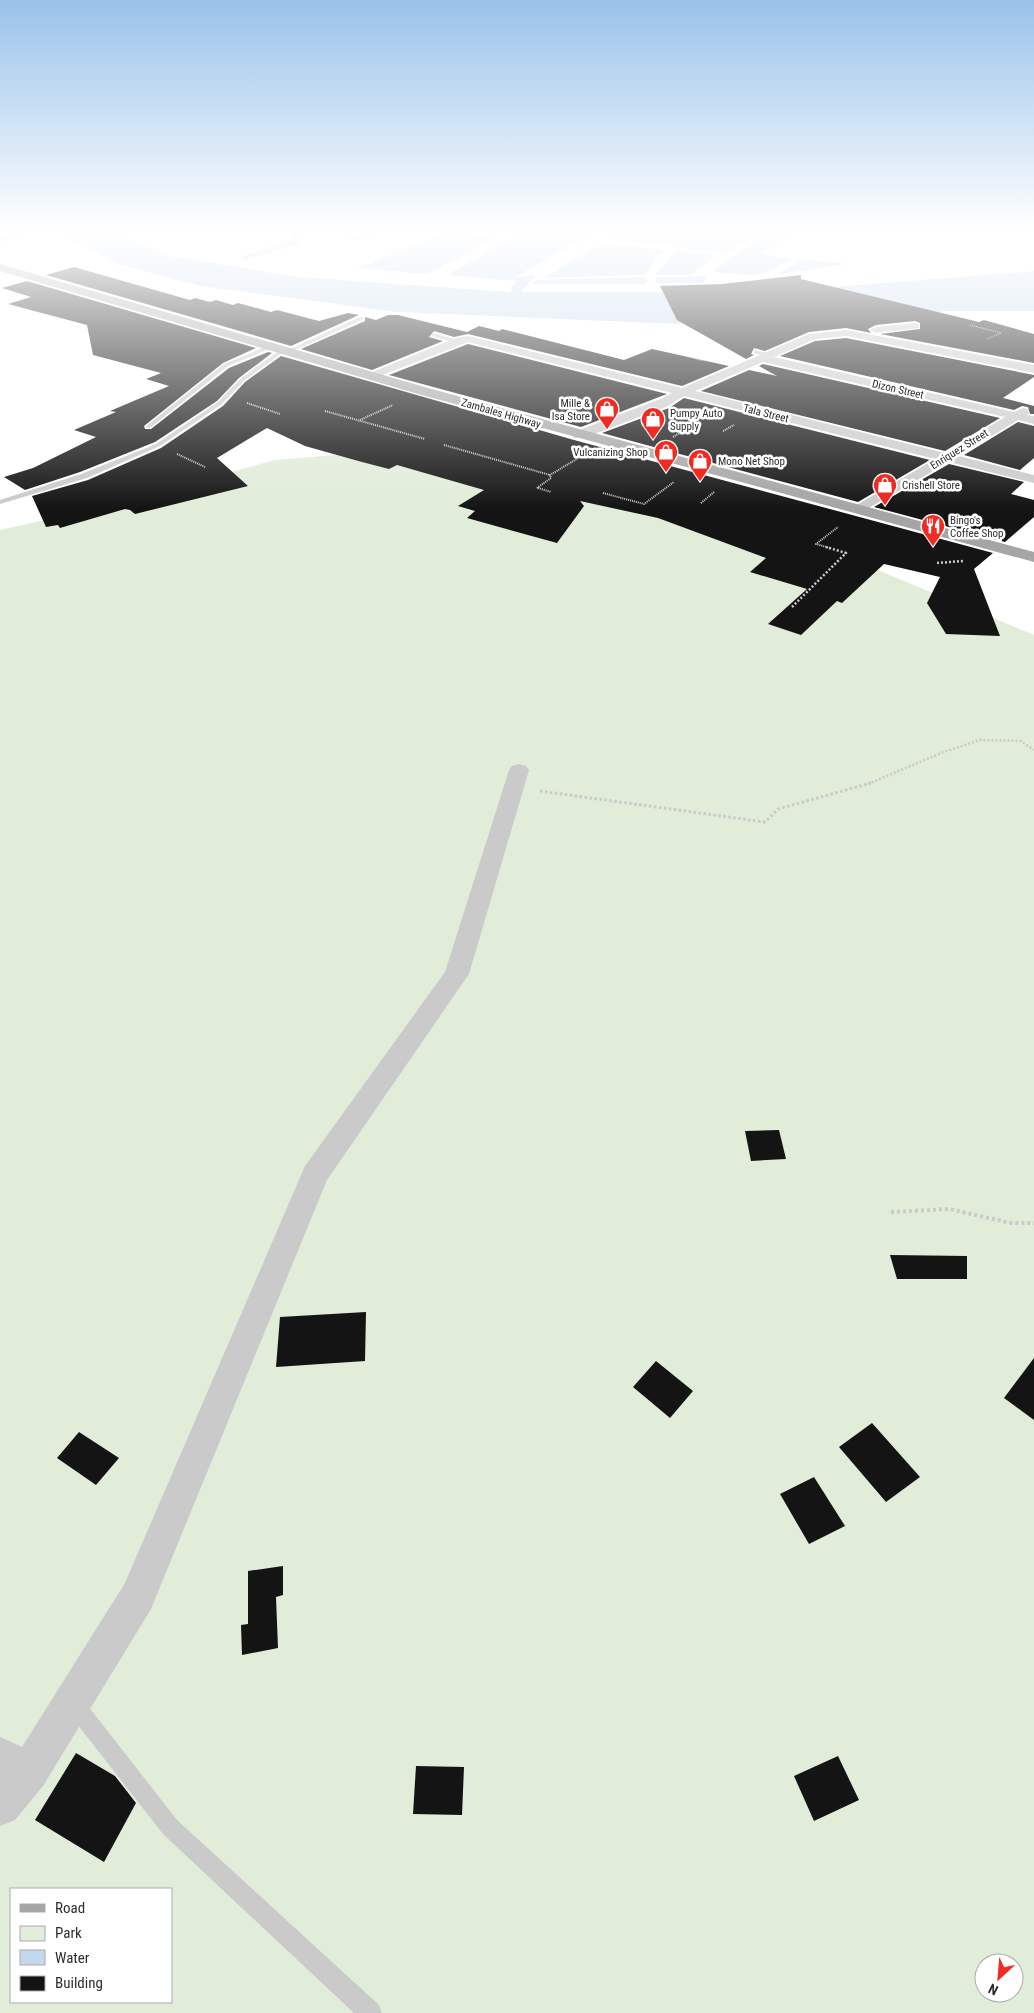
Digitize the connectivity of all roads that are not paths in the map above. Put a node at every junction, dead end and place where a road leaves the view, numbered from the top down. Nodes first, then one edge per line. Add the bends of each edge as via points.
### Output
1 (186, 321) edge
2 (354, 321) edge
3 (915, 326) dead end
4 (846, 333) junction
5 (433, 335) dead end
6 (462, 340) junction
7 (282, 349) junction
8 (762, 355) junction
9 (1034, 369) edge
10 (371, 375) junction
11 (682, 393) junction
12 (1034, 406) edge
13 (1017, 416) junction
14 (1034, 420) edge
15 (148, 427) dead end
16 (580, 435) junction
17 (948, 457) junction
18 (1034, 479) edge
19 (0, 502) edge
20 (860, 509) junction
21 (1034, 557) edge
22 (517, 778) road end
23 (73, 1702) junction
24 (14, 1764) edge
25 (0, 1805) edge
26 (371, 2013) edge

1 - 7 main road, Zambales Highway
2 - 7 lane
3 - 4 street
4 - 8 street via 813,336
4 - 9 street
5 - 6 lane
6 - 10 street
6 - 11 street, Tala Street
7 - 10 main road, Zambales Highway
7 - 15 lane via 226,365
7 - 19 lane via 242,380 227,397 158,445 84,476
8 - 11 street
8 - 13 street, Dizon Street
10 - 16 main road, Zambales Highway
11 - 16 street
11 - 17 street, Tala Street
12 - 13 street, Enriquez Street
13 - 14 street, Dizon Street
13 - 17 street, Enriquez Street
16 - 20 main road, Zambales Highway
17 - 18 street, Tala Street
17 - 20 street, Enriquez Street
20 - 21 main road, Zambales Highway
22 - 23 street via 457,974 315,1174 138,1596
23 - 24 street
23 - 26 lane via 170,1827
24 - 25 street

